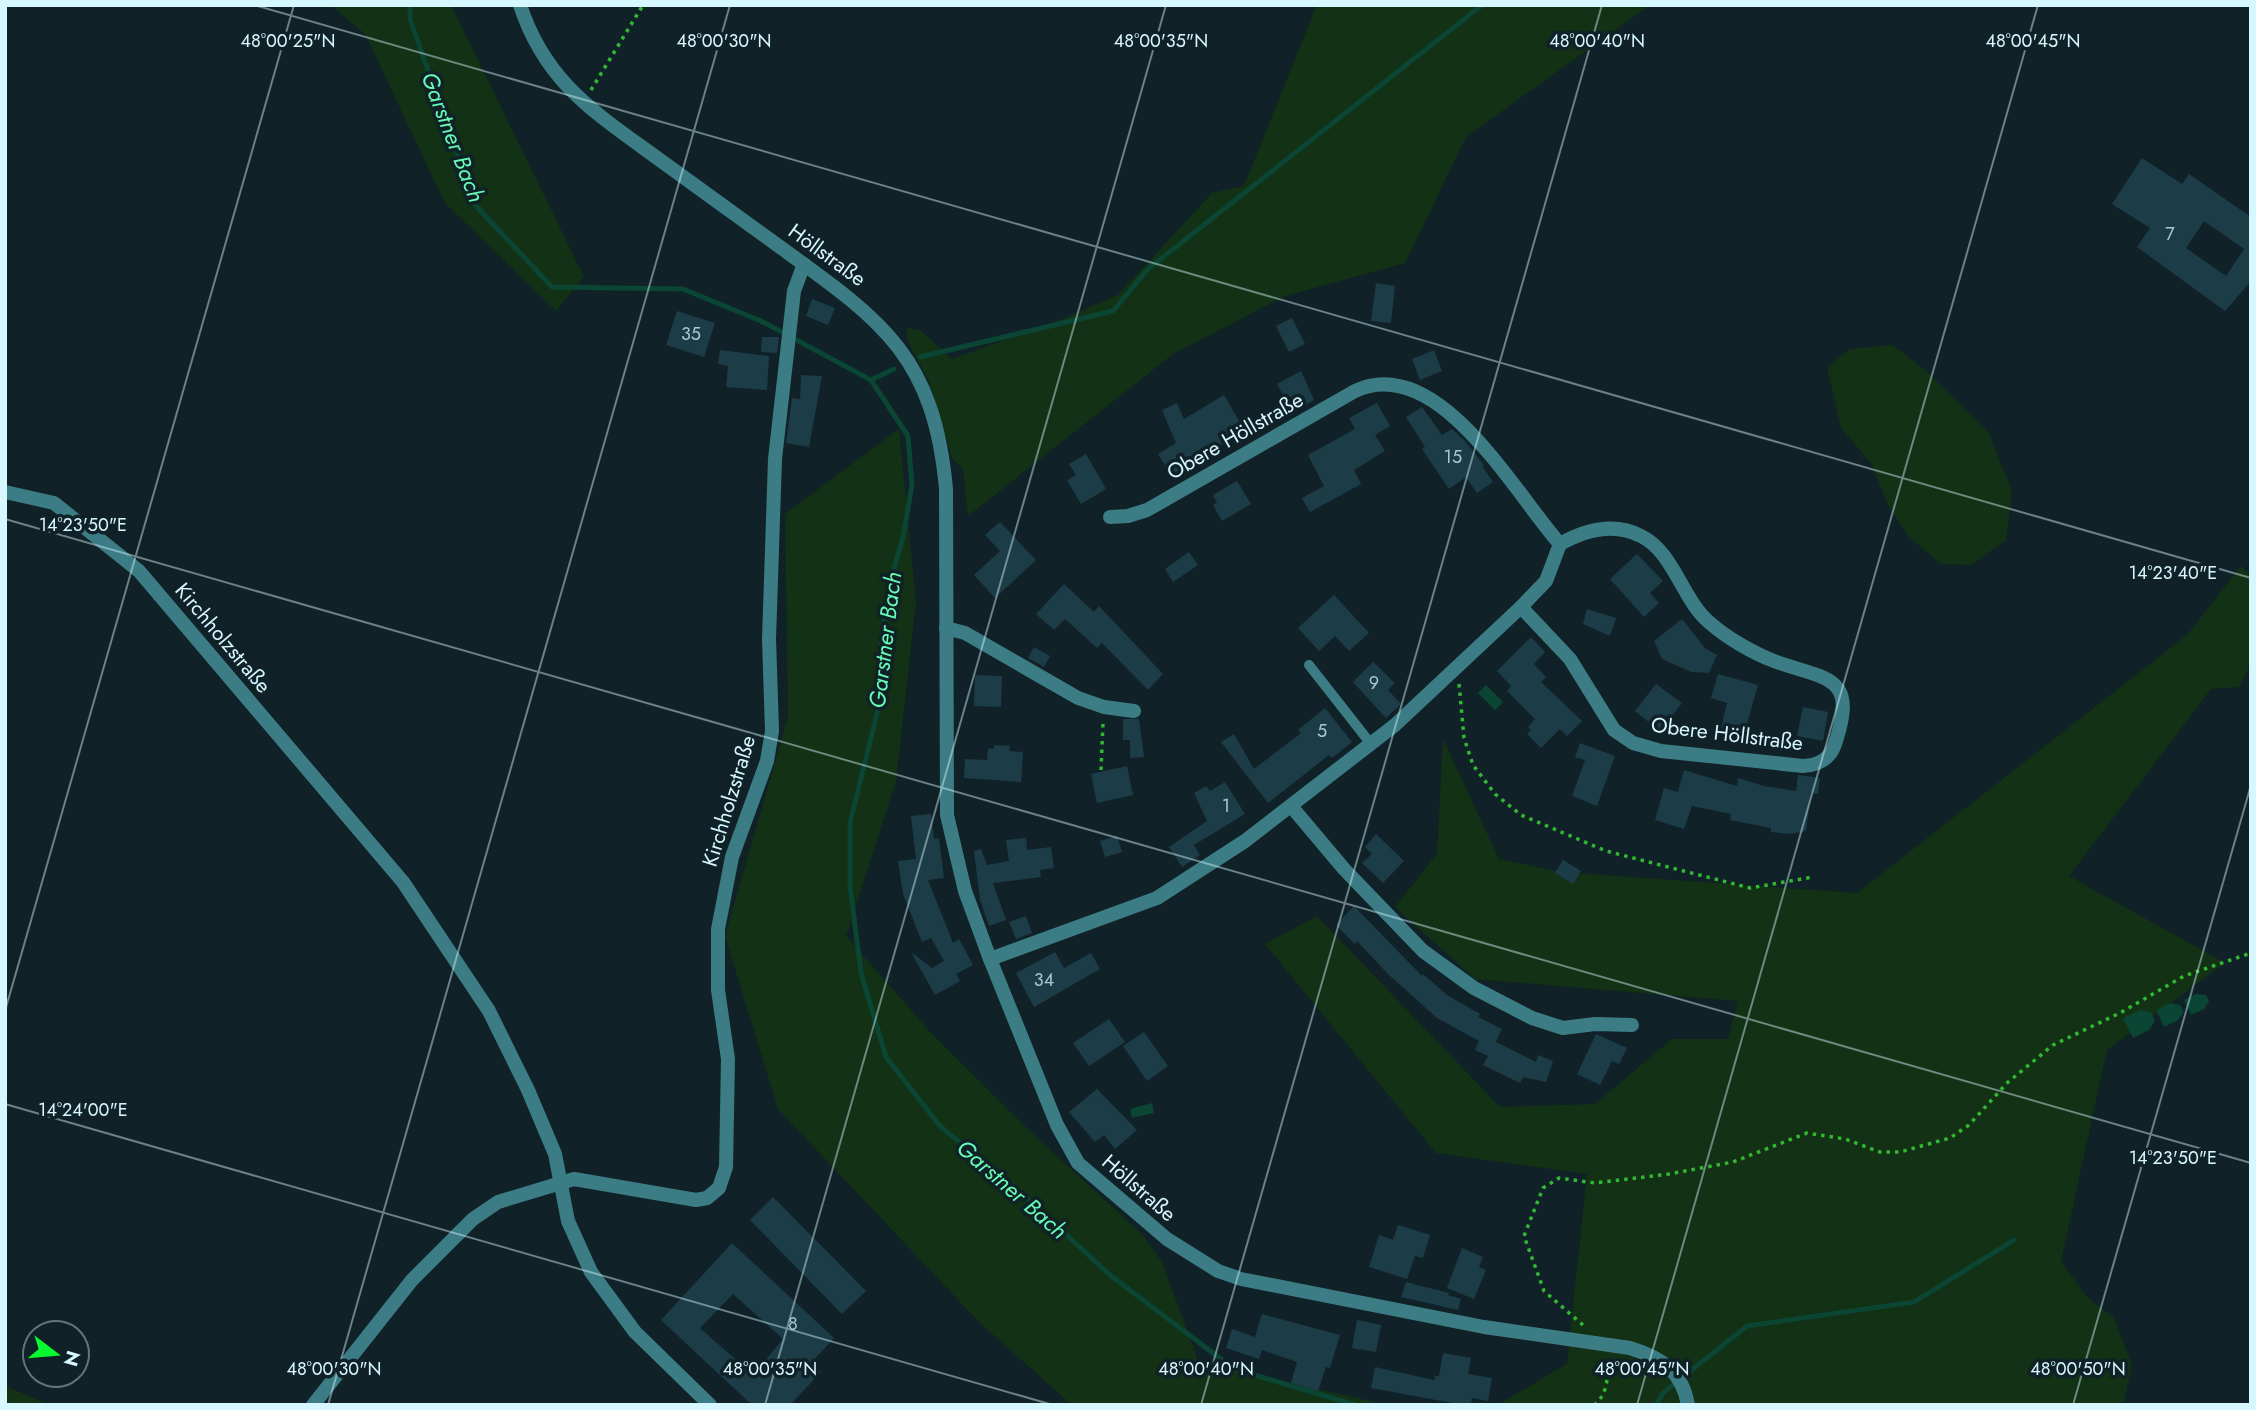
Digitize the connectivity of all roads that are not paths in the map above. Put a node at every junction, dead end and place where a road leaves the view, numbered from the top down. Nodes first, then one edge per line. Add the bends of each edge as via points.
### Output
1 (520, 5) edge
2 (804, 264) junction
3 (5, 492) edge
4 (1110, 517) dead end
5 (1560, 544) junction
6 (1521, 607) junction
7 (946, 628) junction
8 (1308, 665) dead end
9 (1134, 711) dead end
10 (1371, 744) junction
11 (1291, 806) junction
12 (990, 959) junction
13 (1632, 1025) dead end
14 (562, 1180) junction
15 (313, 1405) edge
16 (710, 1405) edge
17 (1689, 1405) edge

1 - 2 street, Höllstraße via 546,62 582,103
2 - 7 street, Höllstraße via 841,289 888,333 917,376 929,406 939,437 946,489
2 - 14 street, Kirchholzstraße via 791,311 775,459 769,639 772,731 767,761 732,857 718,929 718,990 728,1084 724,1178 714,1194 696,1200 590,1180
3 - 14 street, Kirchholzstraße via 54,503 139,571 403,882 489,1011 545,1128
4 - 5 street, Obere Höllstraße via 1147,510 1355,391 1386,383 1413,391 1459,420
5 - 6 street via 1546,581
5 - 6 street, Obere Höllstraße via 1604,529 1633,532 1650,542 1709,622 1771,660 1815,672 1839,690 1843,710 1832,752 1819,763 1803,766 1661,751 1633,743 1614,730 1570,659
6 - 10 street
7 - 9 street via 965,632 1078,698
7 - 12 street, Höllstraße via 947,815 965,891
8 - 10 lane
10 - 11 street
11 - 12 street via 1157,898
11 - 13 street via 1423,951 1474,988 1532,1018 1563,1028
12 - 17 street, Höllstraße via 1057,1125 1078,1163 1192,1256 1241,1279 1277,1288 1484,1327 1630,1348 1663,1361 1681,1380
14 - 15 street via 498,1202 473,1219 388,1307
14 - 16 street, Kirchholzstraße via 575,1239 611,1302

